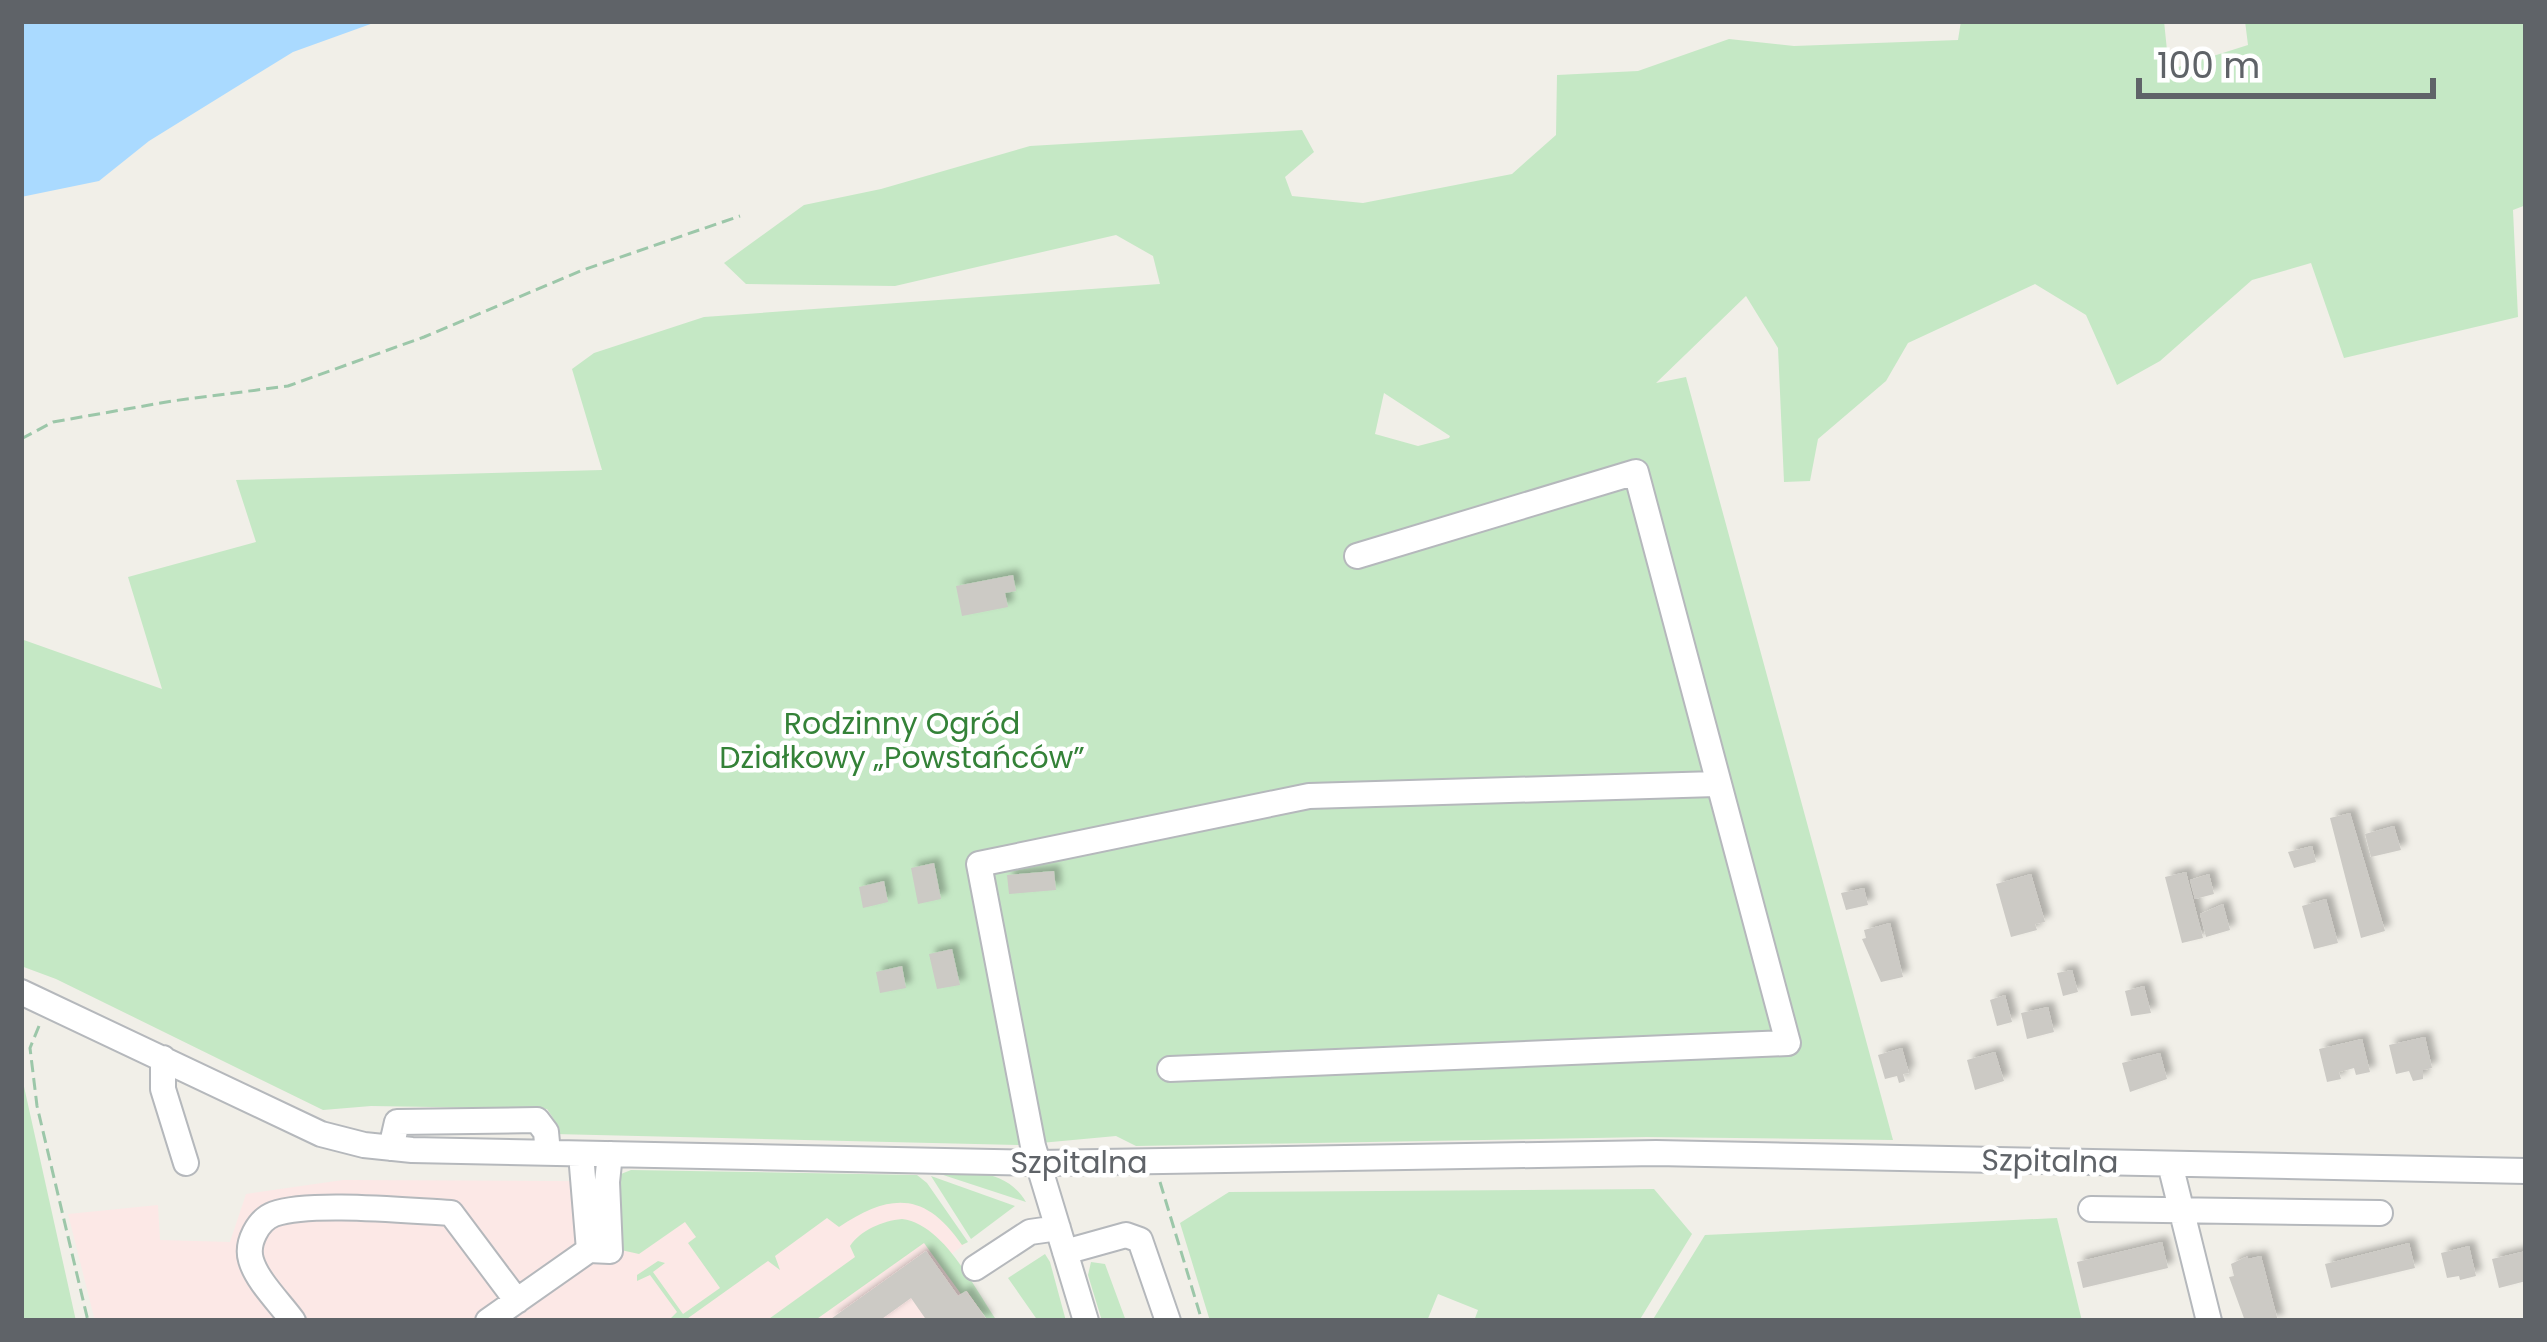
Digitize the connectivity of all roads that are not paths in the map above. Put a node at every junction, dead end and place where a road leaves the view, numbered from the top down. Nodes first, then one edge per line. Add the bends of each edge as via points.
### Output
1 (1357, 556) dead end
2 (1716, 784) junction
3 (21, 992) edge
4 (163, 1058) junction
5 (1170, 1069) dead end
6 (581, 1154) junction
7 (610, 1154) junction
8 (186, 1163) dead end
9 (1038, 1163) junction
10 (2170, 1164) junction
11 (2526, 1171) edge
12 (2091, 1209) dead end
13 (2182, 1212) junction
14 (2380, 1213) dead end
15 (1062, 1240) junction
16 (600, 1251) junction
17 (975, 1268) dead end
18 (517, 1301) junction
19 (293, 1321) edge
20 (488, 1321) edge
21 (1085, 1321) edge
22 (1168, 1321) edge
23 (2209, 1321) edge

1 - 2 street via 1636,472
2 - 5 street via 1788,1043
2 - 9 street via 1309,796 980,864
3 - 4 street, Szpitalna
4 - 6 street, Szpitalna via 321,1134 391,1148
4 - 8 street via 163,1089
6 - 7 street, Szpitalna
6 - 16 street
7 - 9 street, Szpitalna
7 - 16 street
9 - 10 street, Szpitalna via 1656,1153
9 - 15 street
10 - 11 street, Szpitalna
10 - 13 street
12 - 13 street
13 - 14 street
13 - 23 street
15 - 17 street via 1030,1232
15 - 21 street
15 - 22 street via 1140,1240
16 - 18 street
18 - 19 street via 451,1213 280,1213 258,1226 249,1253
18 - 20 street

